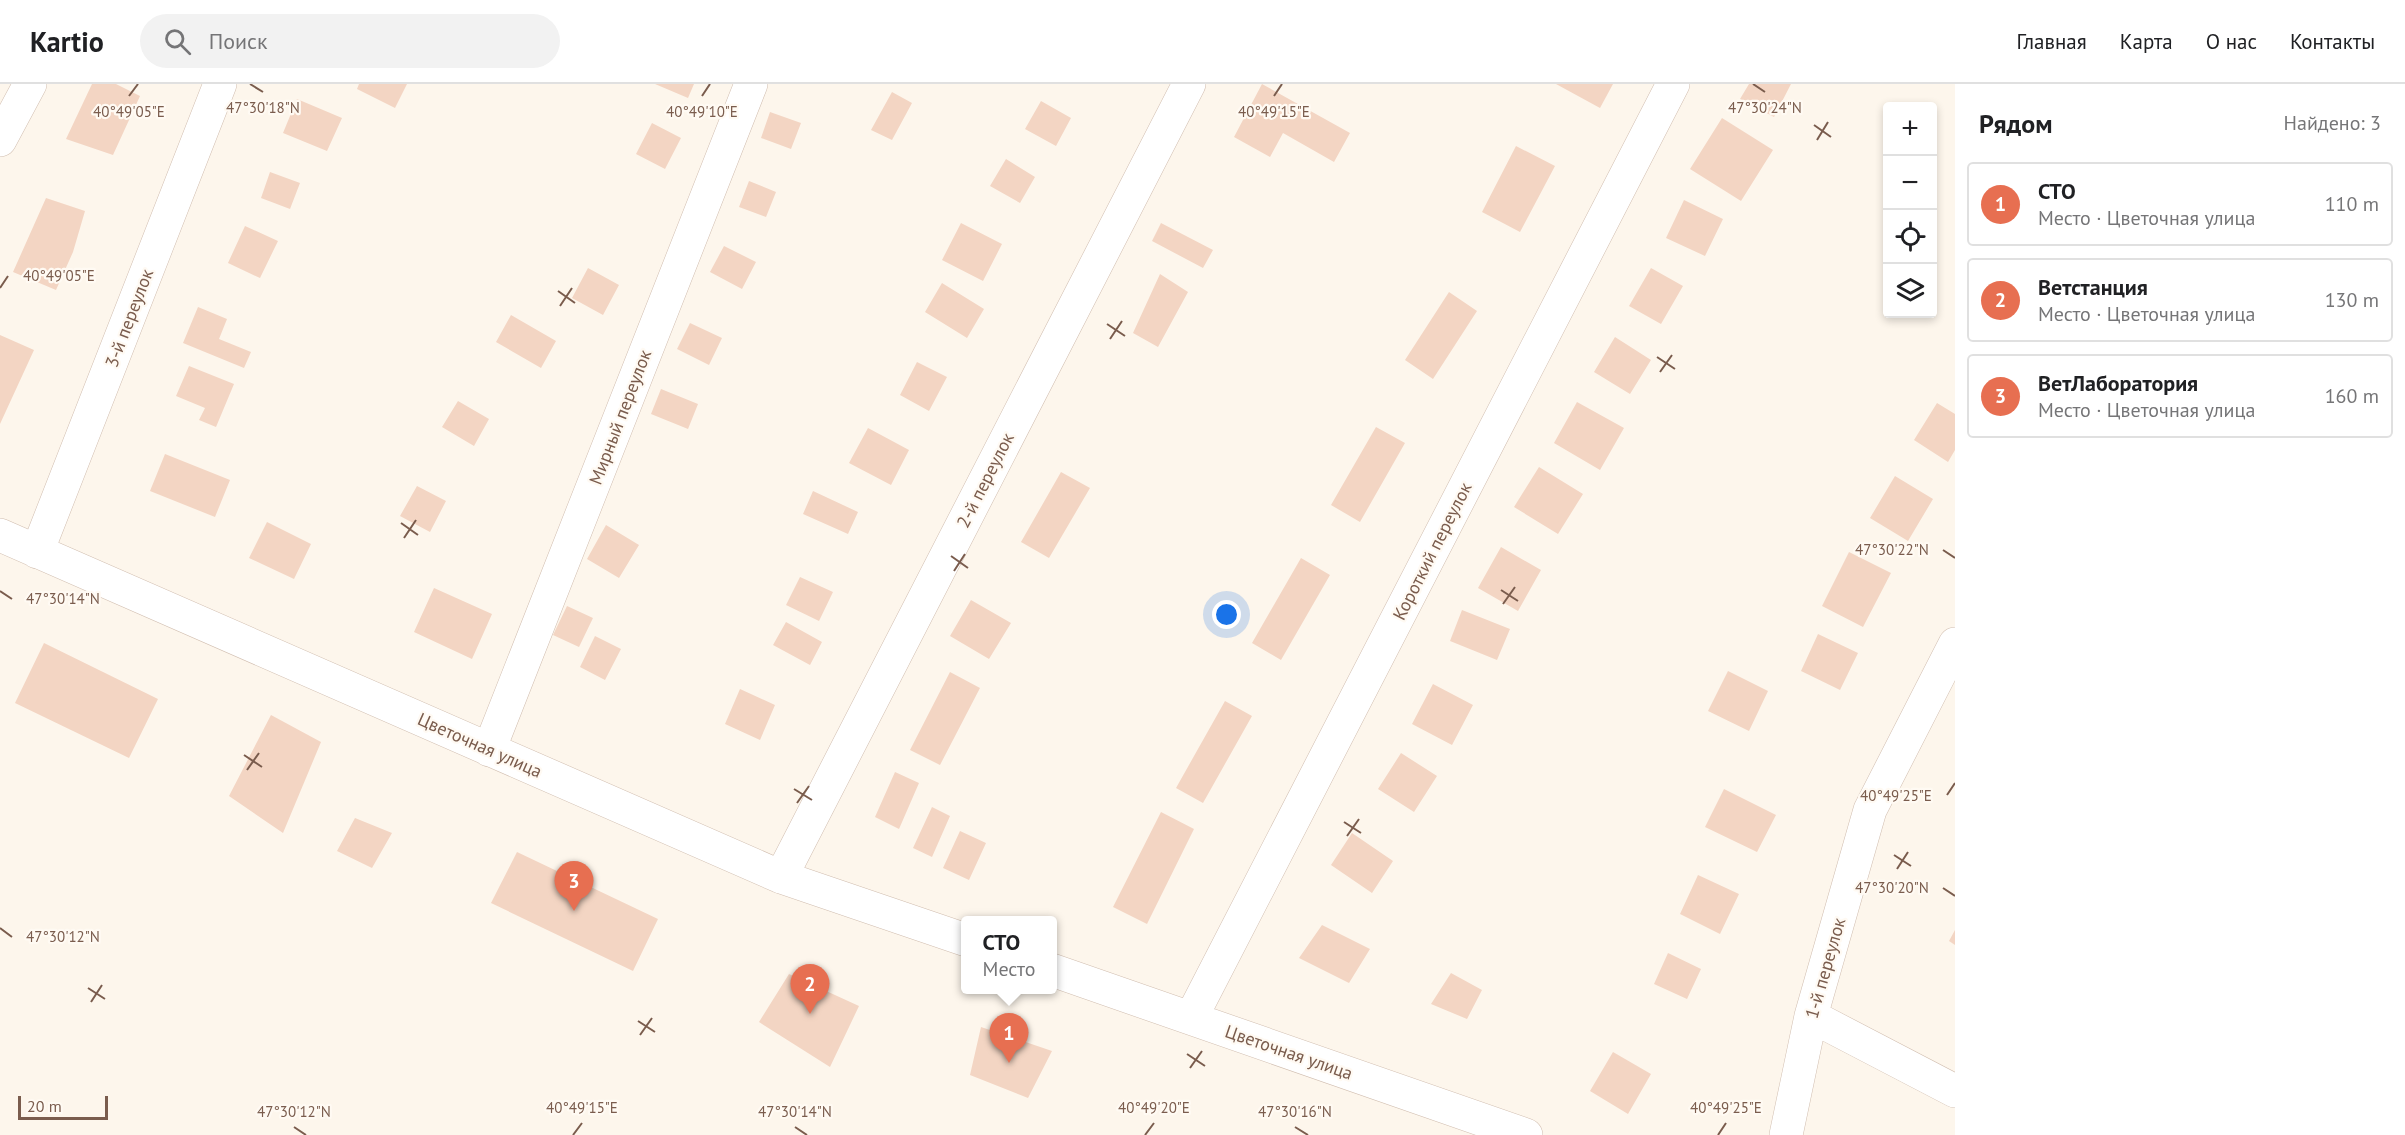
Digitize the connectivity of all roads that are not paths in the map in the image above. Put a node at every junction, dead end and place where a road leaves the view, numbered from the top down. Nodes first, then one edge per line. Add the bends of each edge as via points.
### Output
1 (30, 84) edge
2 (220, 84) edge
3 (751, 84) edge
4 (1189, 84) edge
5 (1673, 84) edge
6 (0, 140) edge
7 (0, 535) edge
8 (37, 552) junction
9 (1955, 644) edge
10 (489, 750) junction
11 (781, 877) junction
12 (961, 938) edge
13 (1057, 971) edge
14 (1811, 1016) junction
15 (1191, 1018) junction
16 (1955, 1091) edge
17 (1526, 1135) edge
18 (1786, 1135) edge

1 - 6 street
2 - 8 street, 3-й переулок
3 - 10 street, Мирный переулок
4 - 11 street, 2-й переулок
5 - 15 street, Короткий переулок
7 - 8 street, Цветочная улица
8 - 10 street, Цветочная улица
9 - 14 street, 1-й переулок via 1870,810
10 - 11 street, Цветочная улица
11 - 12 street, Цветочная улица
13 - 15 street, Цветочная улица
14 - 16 street
14 - 18 street, 1-й переулок
15 - 17 street, Цветочная улица

